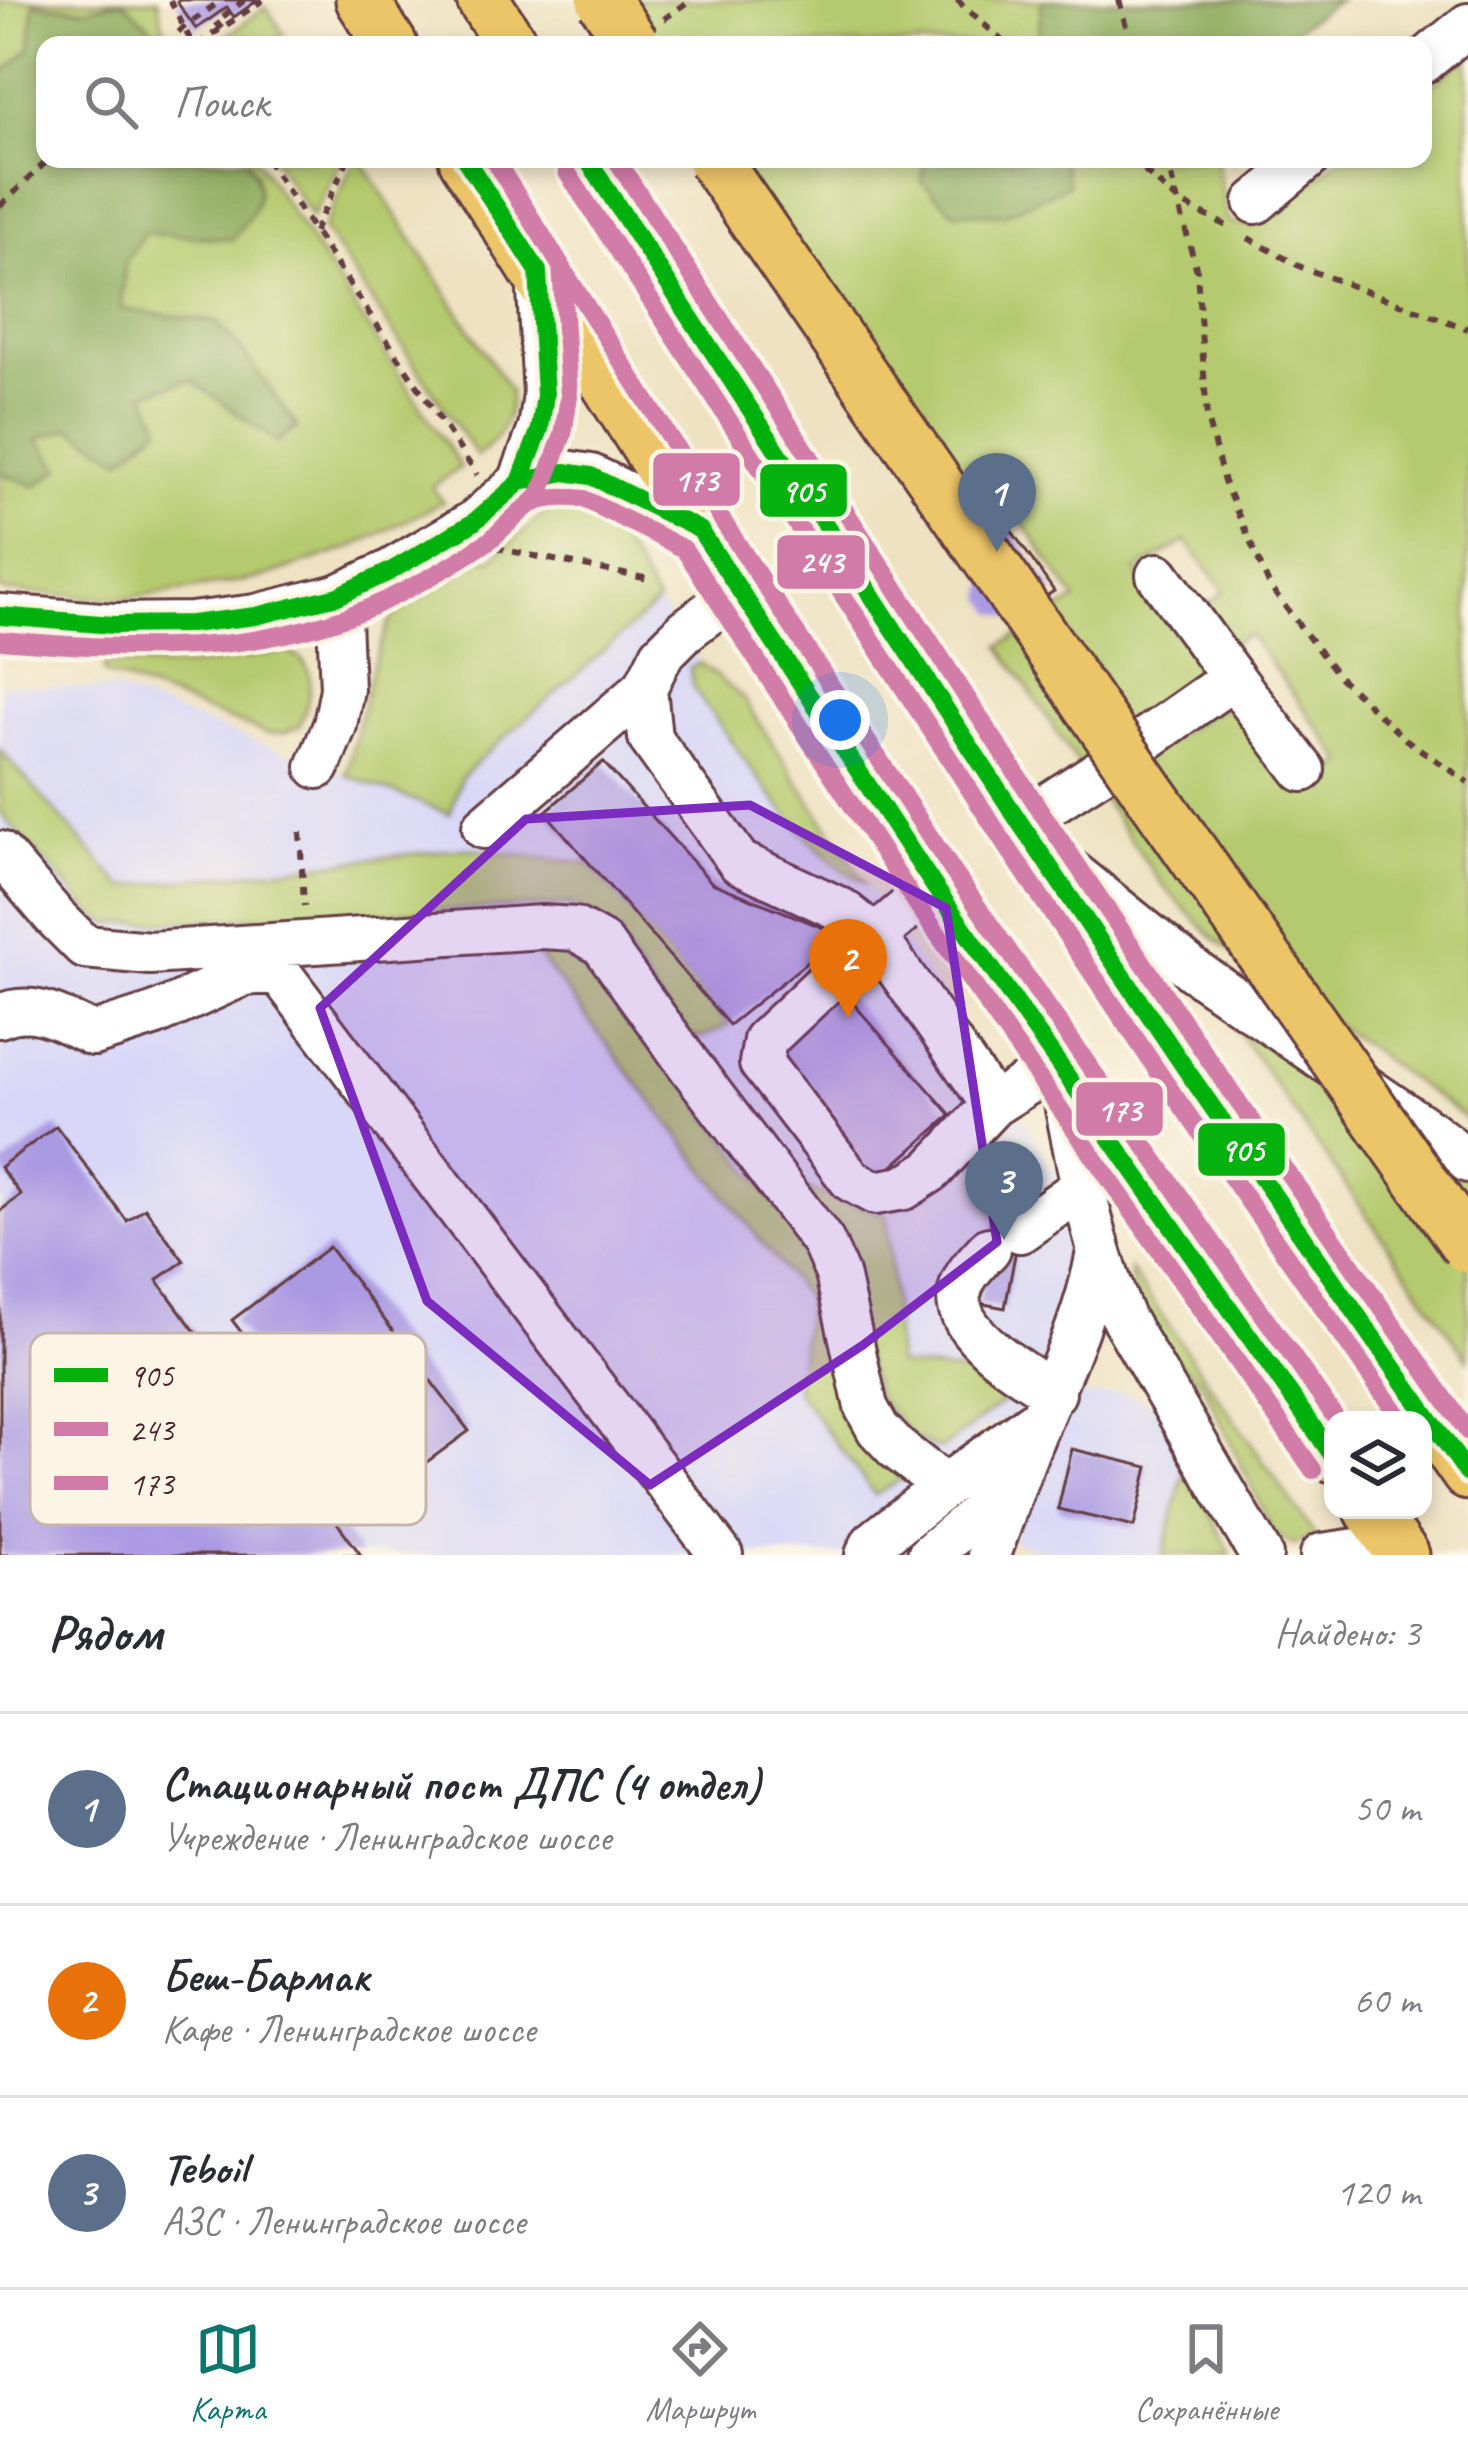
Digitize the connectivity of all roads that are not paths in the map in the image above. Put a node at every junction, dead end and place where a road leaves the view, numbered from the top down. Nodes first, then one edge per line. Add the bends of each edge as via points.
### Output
1 (362, 0) edge
2 (483, 0) edge
3 (603, 0) edge
4 (1468, 25) edge
5 (385, 36) edge
6 (506, 36) edge
7 (628, 36) edge
8 (1432, 55) edge
9 (471, 168) edge
10 (592, 168) edge
11 (719, 168) edge
12 (1296, 168) edge
13 (1256, 202) dead end
14 (538, 272) junction
15 (520, 482) junction
16 (700, 530) junction
17 (1159, 575) dead end
18 (740, 589) junction
19 (338, 596) junction
20 (0, 616) edge
21 (1233, 678) junction
22 (645, 688) junction
23 (318, 766) dead end
24 (1303, 770) dead end
25 (484, 827) dead end
26 (1026, 831) junction
27 (0, 853) edge
28 (934, 886) junction
29 (875, 935) junction
30 (0, 1016) edge
31 (765, 1040) junction
32 (1058, 1064) junction
33 (704, 1085) junction
34 (993, 1105) junction
35 (1468, 1161) edge
36 (1084, 1186) junction
37 (1468, 1247) edge
38 (1098, 1251) junction
39 (1149, 1362) junction
40 (1047, 1405) junction
41 (1324, 1443) edge
42 (1468, 1474) edge
43 (1015, 1483) junction
44 (945, 1486) junction
45 (1377, 1519) edge
46 (721, 1555) edge
47 (867, 1555) edge
48 (929, 1555) edge
49 (989, 1555) edge
50 (1261, 1555) edge
51 (1322, 1555) edge
52 (1384, 1555) edge
53 (1403, 1555) edge

1 - 5 main road
2 - 6 main road
3 - 7 main road, bridge
4 - 8 street
9 - 14 main road
10 - 26 main road
11 - 37 main road, bridge
12 - 13 street
14 - 15 street via 544,412
14 - 16 main road
15 - 16 street via 565,472 591,476
15 - 19 street via 475,522
16 - 18 main road
17 - 21 street
18 - 22 street via 662,654
18 - 28 main road
19 - 20 street via 190,624
19 - 23 street via 342,689
21 - 24 street
21 - 26 street
22 - 25 street
22 - 29 street via 650,738 739,862 842,910
26 - 35 street via 1193,970
26 - 42 main road
27 - 33 street via 85,947 150,953 575,929 602,944
28 - 29 street
28 - 32 main road
29 - 31 street
29 - 34 street
30 - 46 street via 44,1012 93,1034 244,974 278,971
31 - 33 street
31 - 34 street via 761,1063 851,1180 875,1193 932,1170
32 - 34 street
32 - 36 street
32 - 41 main road
33 - 44 street via 823,1242 878,1429
36 - 38 street
36 - 40 street via 1004,1240 963,1280 959,1296 981,1339
38 - 39 street
38 - 40 street via 1075,1341
39 - 40 street via 1107,1355 1089,1361
39 - 50 street
40 - 43 street
40 - 44 street
43 - 48 street
43 - 49 street
44 - 47 street
45 - 53 main road
51 - 52 street

